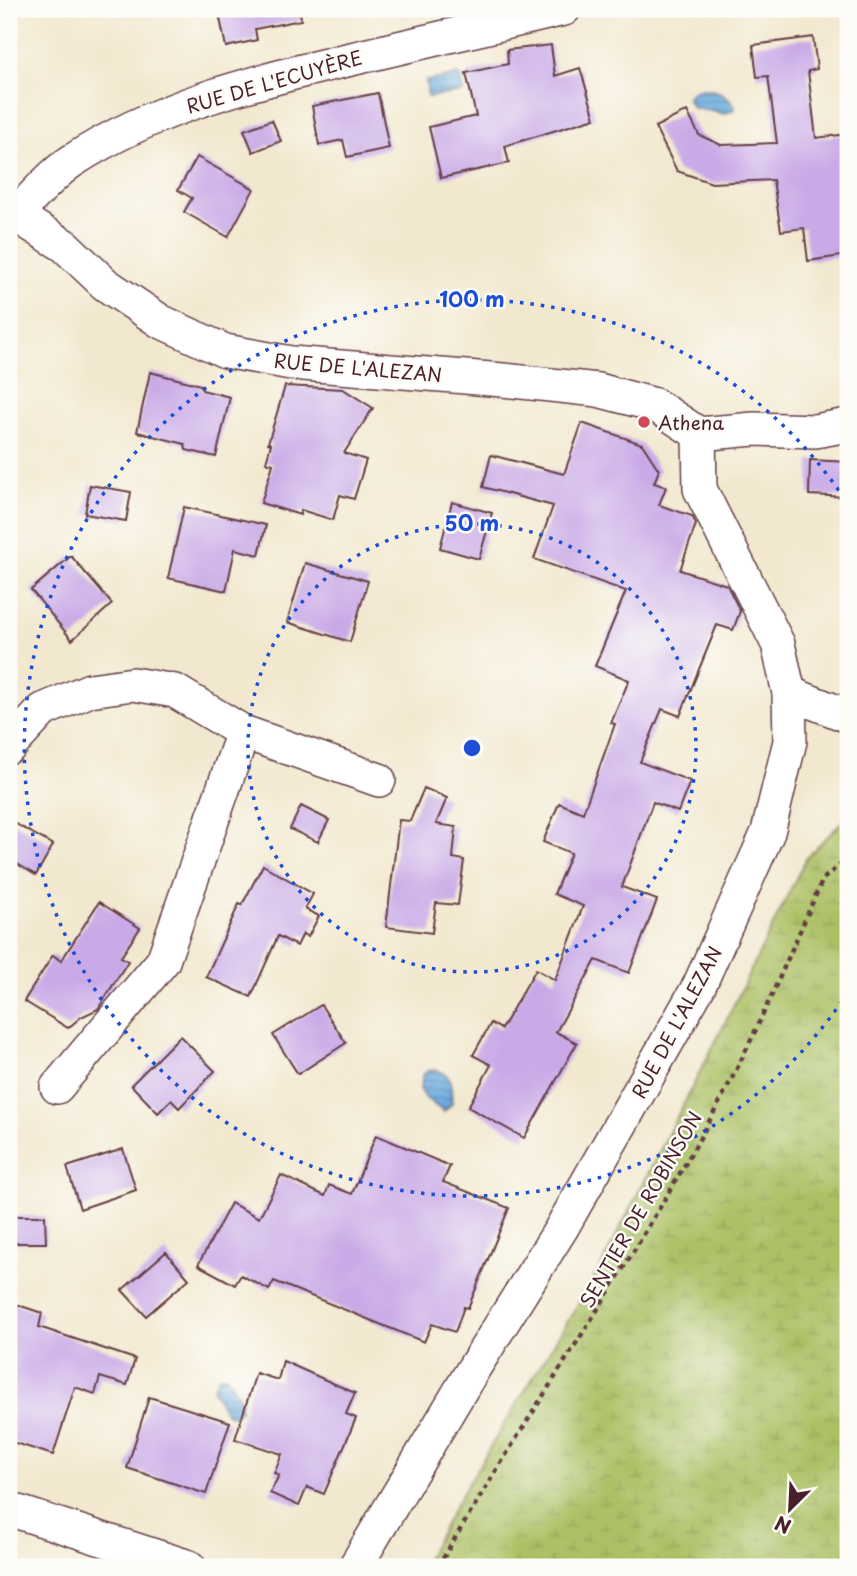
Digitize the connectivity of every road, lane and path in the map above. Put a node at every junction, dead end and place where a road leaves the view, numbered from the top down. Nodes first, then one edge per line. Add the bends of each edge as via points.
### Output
1 (564, 9) edge
2 (11, 213) edge
3 (848, 425) edge
4 (699, 434) junction
5 (789, 693) junction
6 (848, 716) edge
7 (243, 732) junction
8 (9, 747) edge
9 (379, 780) dead end
10 (848, 858) edge
11 (57, 1087) dead end
12 (9, 1508) edge
13 (189, 1567) edge
14 (355, 1567) edge
15 (438, 1567) edge

1 - 2 street, RUE DE L'ECUYÈRE via 298,71 162,113 69,163
2 - 4 street, RUE DE L'ALEZAN via 65,246 105,284 160,321 225,351 291,363 598,390 654,405
3 - 4 street via 815,431 754,429
4 - 5 street, RUE DE L'ALEZAN via 700,489 778,644
5 - 6 street
5 - 14 street, RUE DE L'ALEZAN via 790,741 768,832 699,986 561,1229
7 - 8 street via 175,691 133,684 90,690 43,710
7 - 9 street
7 - 11 street via 163,961
10 - 15 path, SENTIER DE ROBINSON via 823,879 728,1086 594,1316
12 - 13 street

